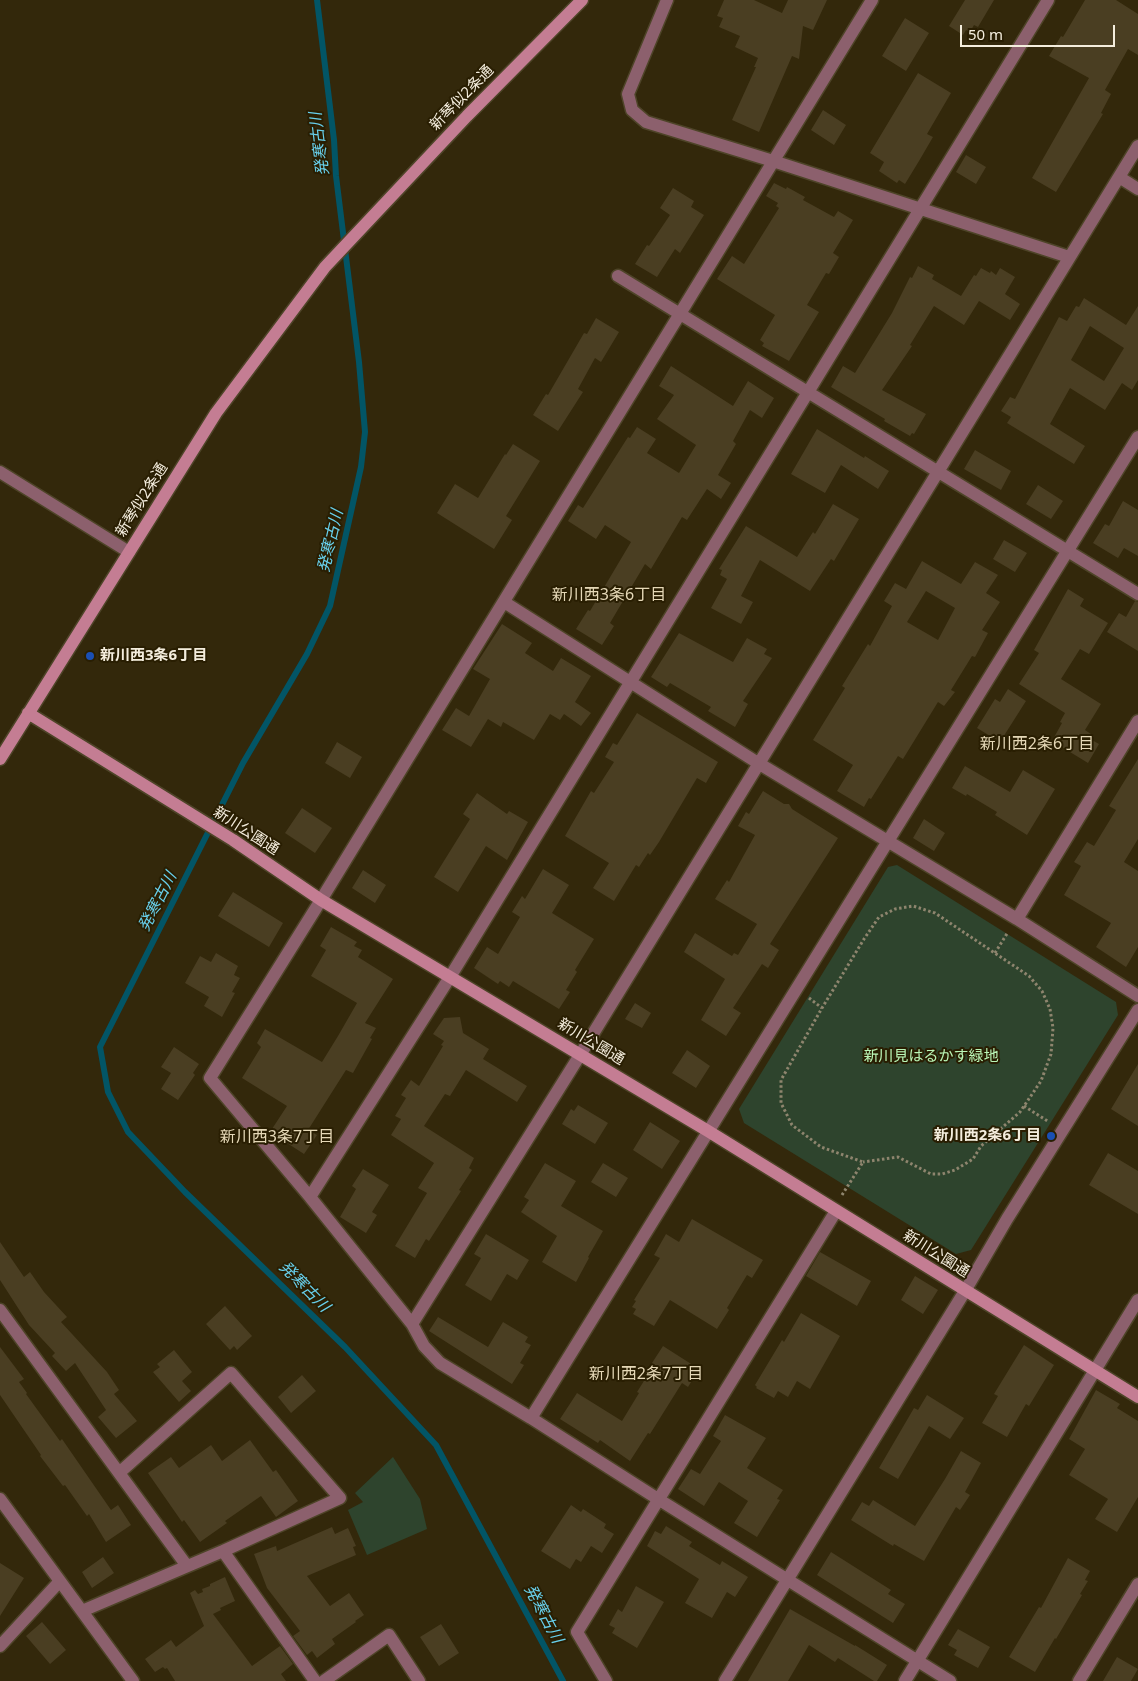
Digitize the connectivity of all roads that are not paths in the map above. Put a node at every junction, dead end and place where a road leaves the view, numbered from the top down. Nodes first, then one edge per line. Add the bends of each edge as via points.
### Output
1 (582, 0) edge
2 (667, 0) edge
3 (872, 0) edge
4 (1048, 0) edge
5 (1138, 146) edge
6 (773, 161) junction
7 (1119, 178) junction
8 (1138, 189) edge
9 (920, 209) junction
10 (1069, 257) junction
11 (618, 276) dead end
12 (680, 314) junction
13 (807, 392) junction
14 (1138, 437) edge
15 (0, 472) edge
16 (938, 472) junction
17 (1068, 550) junction
18 (129, 552) junction
19 (1138, 594) edge
20 (504, 602) junction
21 (630, 682) junction
22 (28, 713) junction
23 (1138, 721) edge
24 (0, 759) edge
25 (758, 762) junction
26 (888, 841) junction
27 (321, 900) junction
28 (1017, 919) junction
29 (450, 978) junction
30 (1138, 996) edge
31 (1138, 1010) edge
32 (580, 1054) junction
33 (708, 1132) junction
34 (310, 1197) junction
35 (836, 1211) junction
36 (965, 1290) junction
37 (1138, 1300) edge
38 (0, 1310) edge
39 (412, 1324) junction
40 (1095, 1370) junction
41 (1138, 1397) edge
42 (531, 1418) junction
43 (119, 1474) junction
44 (0, 1499) edge
45 (658, 1499) junction
46 (223, 1551) junction
47 (187, 1566) junction
48 (788, 1579) junction
49 (60, 1581) junction
50 (1138, 1584) edge
51 (82, 1611) junction
52 (0, 1646) edge
53 (918, 1661) junction
54 (128, 1679) edge
55 (315, 1681) edge
56 (324, 1681) edge
57 (419, 1681) edge
58 (606, 1681) edge
59 (726, 1681) edge
60 (905, 1681) edge
61 (950, 1681) edge
62 (1079, 1681) edge

1 - 18 street, 新琴似2条通 via 325,267 216,413
2 - 6 street via 628,94 632,110 646,122
3 - 6 street
4 - 9 street
5 - 7 street
6 - 9 street
6 - 12 street
7 - 8 street
7 - 10 street
9 - 10 street
9 - 13 street
10 - 16 street
11 - 12 street
12 - 13 street
12 - 20 street
13 - 16 street
13 - 21 street
14 - 17 street
15 - 18 street
16 - 17 street
16 - 25 street
17 - 19 street
17 - 26 street
18 - 22 street, 新琴似2条通
20 - 21 street
20 - 27 street
21 - 25 street
21 - 29 street
22 - 24 street, 新琴似2条通
22 - 27 street, 新川公園通 via 232,840
23 - 28 street
25 - 26 street
25 - 32 street
26 - 28 street
26 - 33 street
27 - 29 street, 新川公園通
27 - 34 street via 210,1078
28 - 30 street
29 - 32 street, 新川公園通
29 - 34 street
31 - 36 street
32 - 33 street, 新川公園通
32 - 39 street
33 - 35 street, 新川公園通
33 - 42 street
34 - 39 street
35 - 36 street, 新川公園通
35 - 45 street
36 - 40 street, 新川公園通
36 - 48 street
37 - 40 street
38 - 43 street
39 - 42 street via 424,1346 440,1363
40 - 41 street, 新川公園通
40 - 53 street
42 - 45 street
43 - 46 street via 231,1373 340,1498
43 - 47 street
44 - 49 street
45 - 48 street
45 - 58 street via 577,1632
46 - 47 street
46 - 55 street
47 - 51 street
48 - 53 street
48 - 59 street
49 - 51 street
49 - 52 street
50 - 62 street
51 - 54 street
53 - 60 street
53 - 61 street
56 - 57 street via 388,1635

